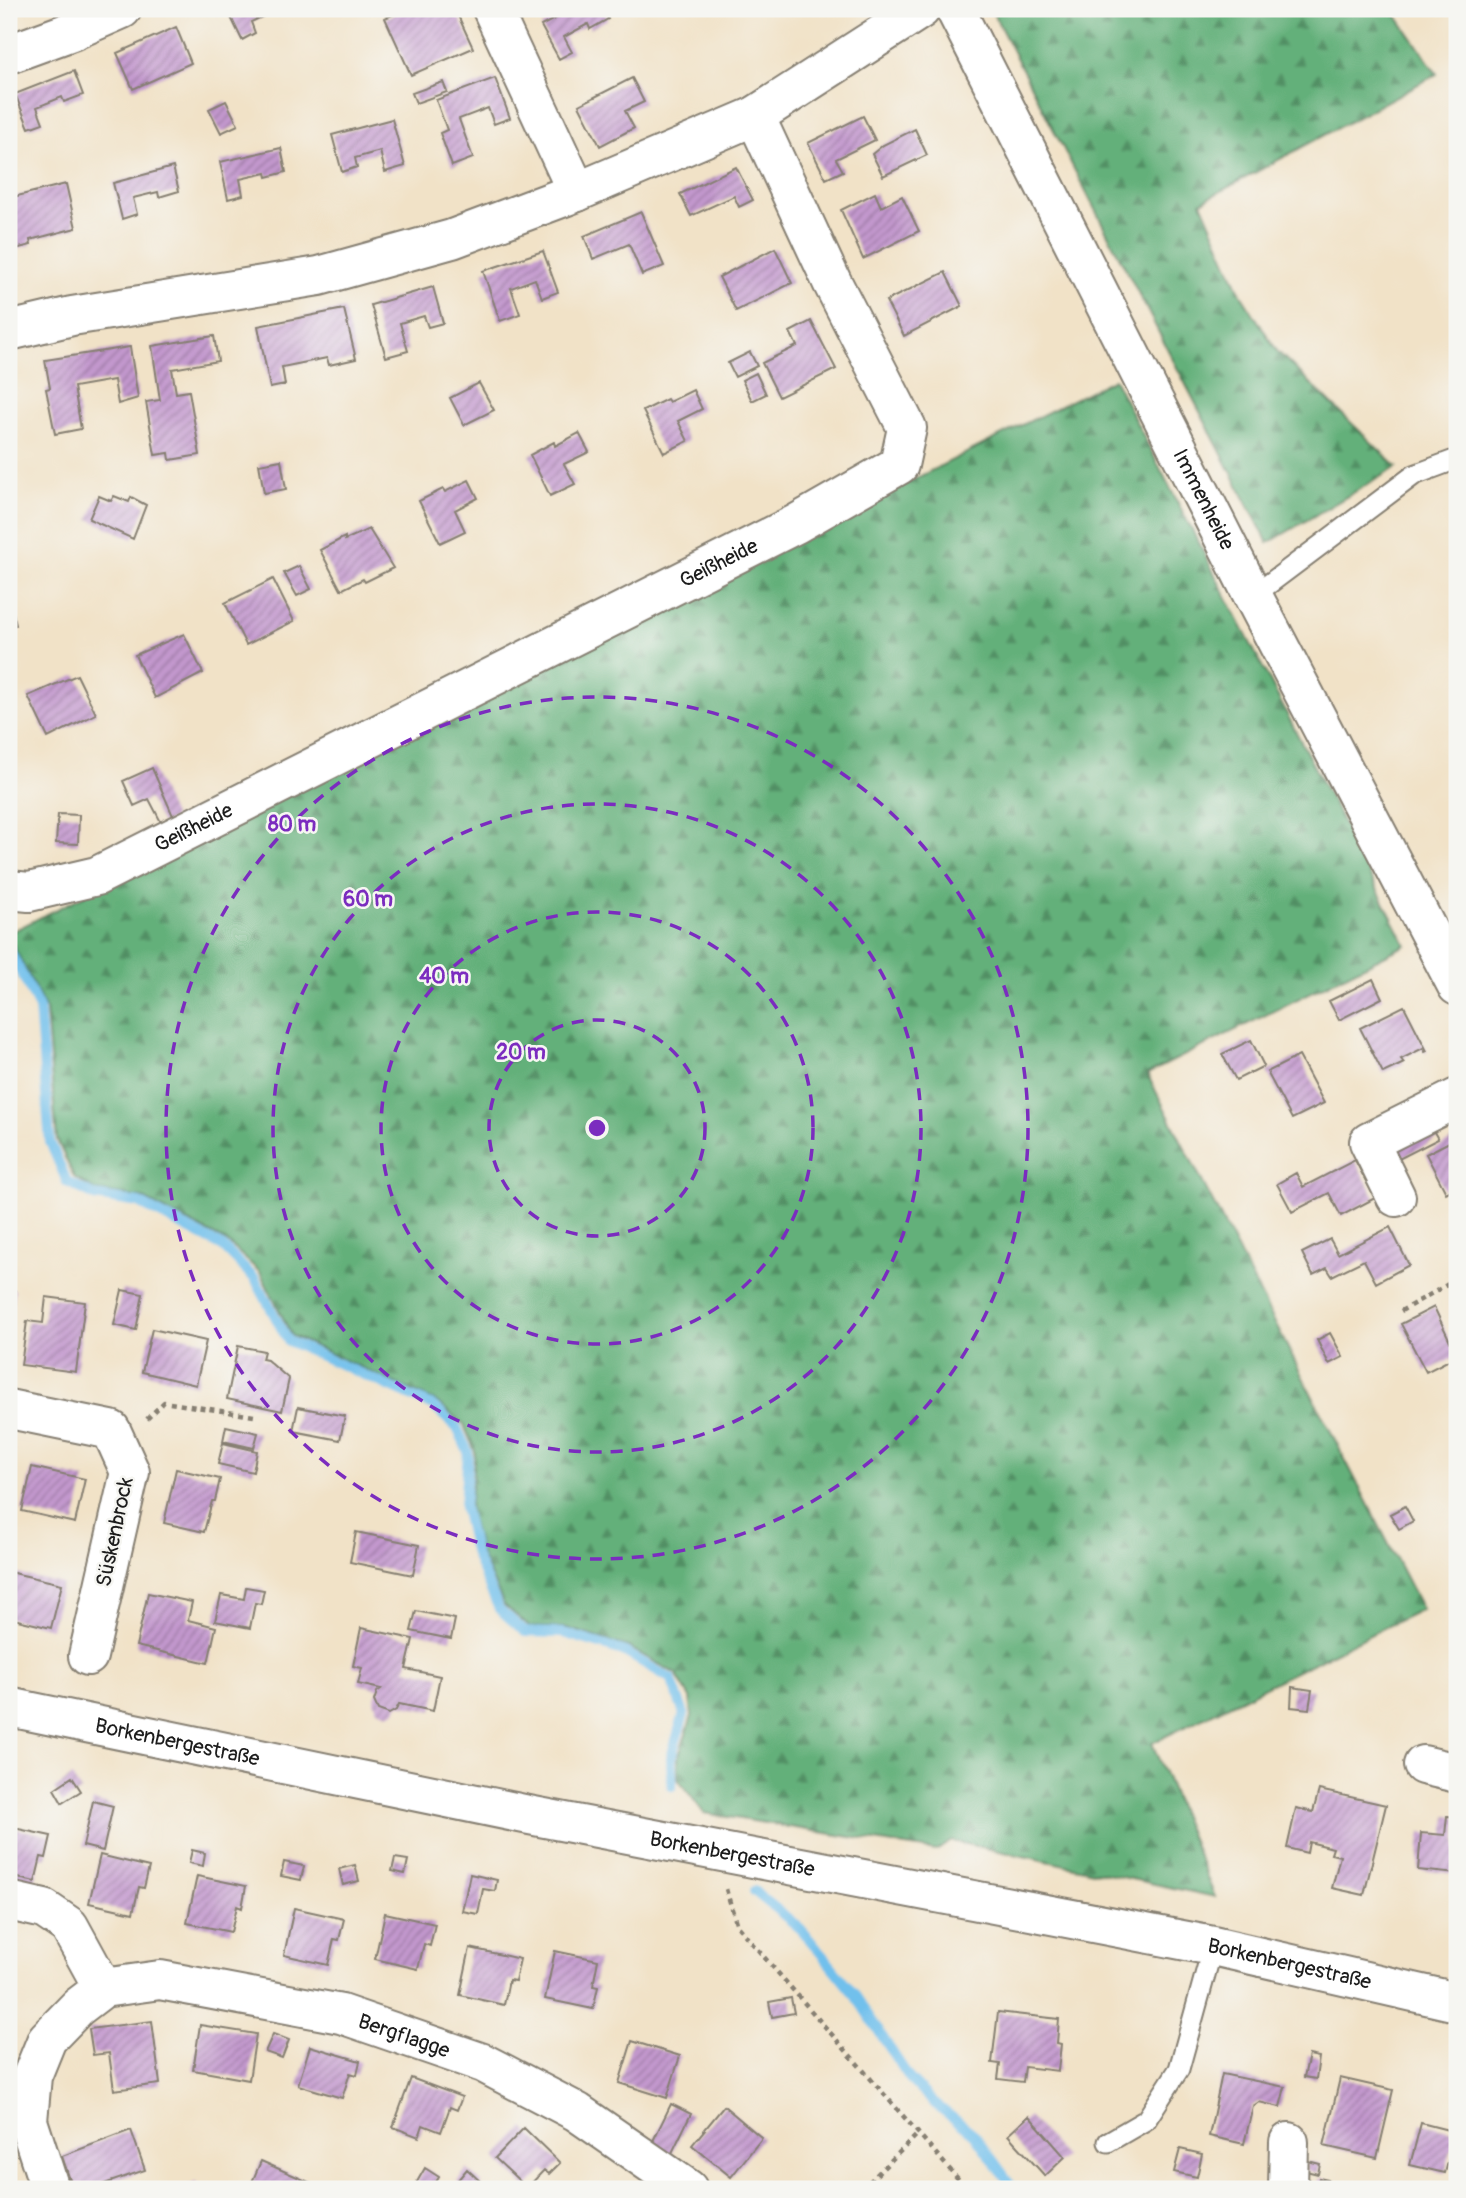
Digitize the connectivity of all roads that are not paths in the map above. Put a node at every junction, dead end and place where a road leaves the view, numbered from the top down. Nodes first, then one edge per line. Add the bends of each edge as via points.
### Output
1 (122, 9) edge
2 (492, 9) edge
3 (954, 9) edge
4 (910, 11) edge
5 (9, 54) edge
6 (755, 116) junction
7 (577, 192) junction
8 (9, 331) edge
9 (1457, 458) edge
10 (1253, 596) junction
11 (9, 890) edge
12 (1457, 986) edge
13 (1457, 1098) edge
14 (1396, 1197) dead end
15 (9, 1409) edge
16 (88, 1656) dead end
17 (9, 1707) edge
18 (9, 1901) edge
19 (1213, 1946) junction
20 (103, 1989) junction
21 (1457, 2003) edge
22 (1289, 2142) dead end
23 (1108, 2143) dead end
24 (676, 2186) edge
25 (51, 2189) edge
26 (1288, 2189) edge

1 - 5 street
2 - 7 street
3 - 10 street, Immenheide
4 - 6 street
6 - 7 street
6 - 11 street, Geißheide via 907,428 899,465 796,524 97,876 29,892
7 - 8 street via 452,239 319,276 72,316
9 - 10 lane via 1414,475
10 - 12 street, Immenheide
13 - 14 street via 1369,1142
15 - 16 street, Süskenbrock via 111,1430 130,1472
17 - 19 street, Borkenbergestraße via 529,1815
18 - 20 street via 44,1909 69,1926
19 - 21 street, Borkenbergestraße
19 - 23 lane via 1179,2068 1146,2120
20 - 24 street, Bergflagge via 160,1980 318,2009 397,2032 483,2063 577,2112
20 - 25 street, Bergflagge via 47,2039 32,2076 28,2121
22 - 26 street

